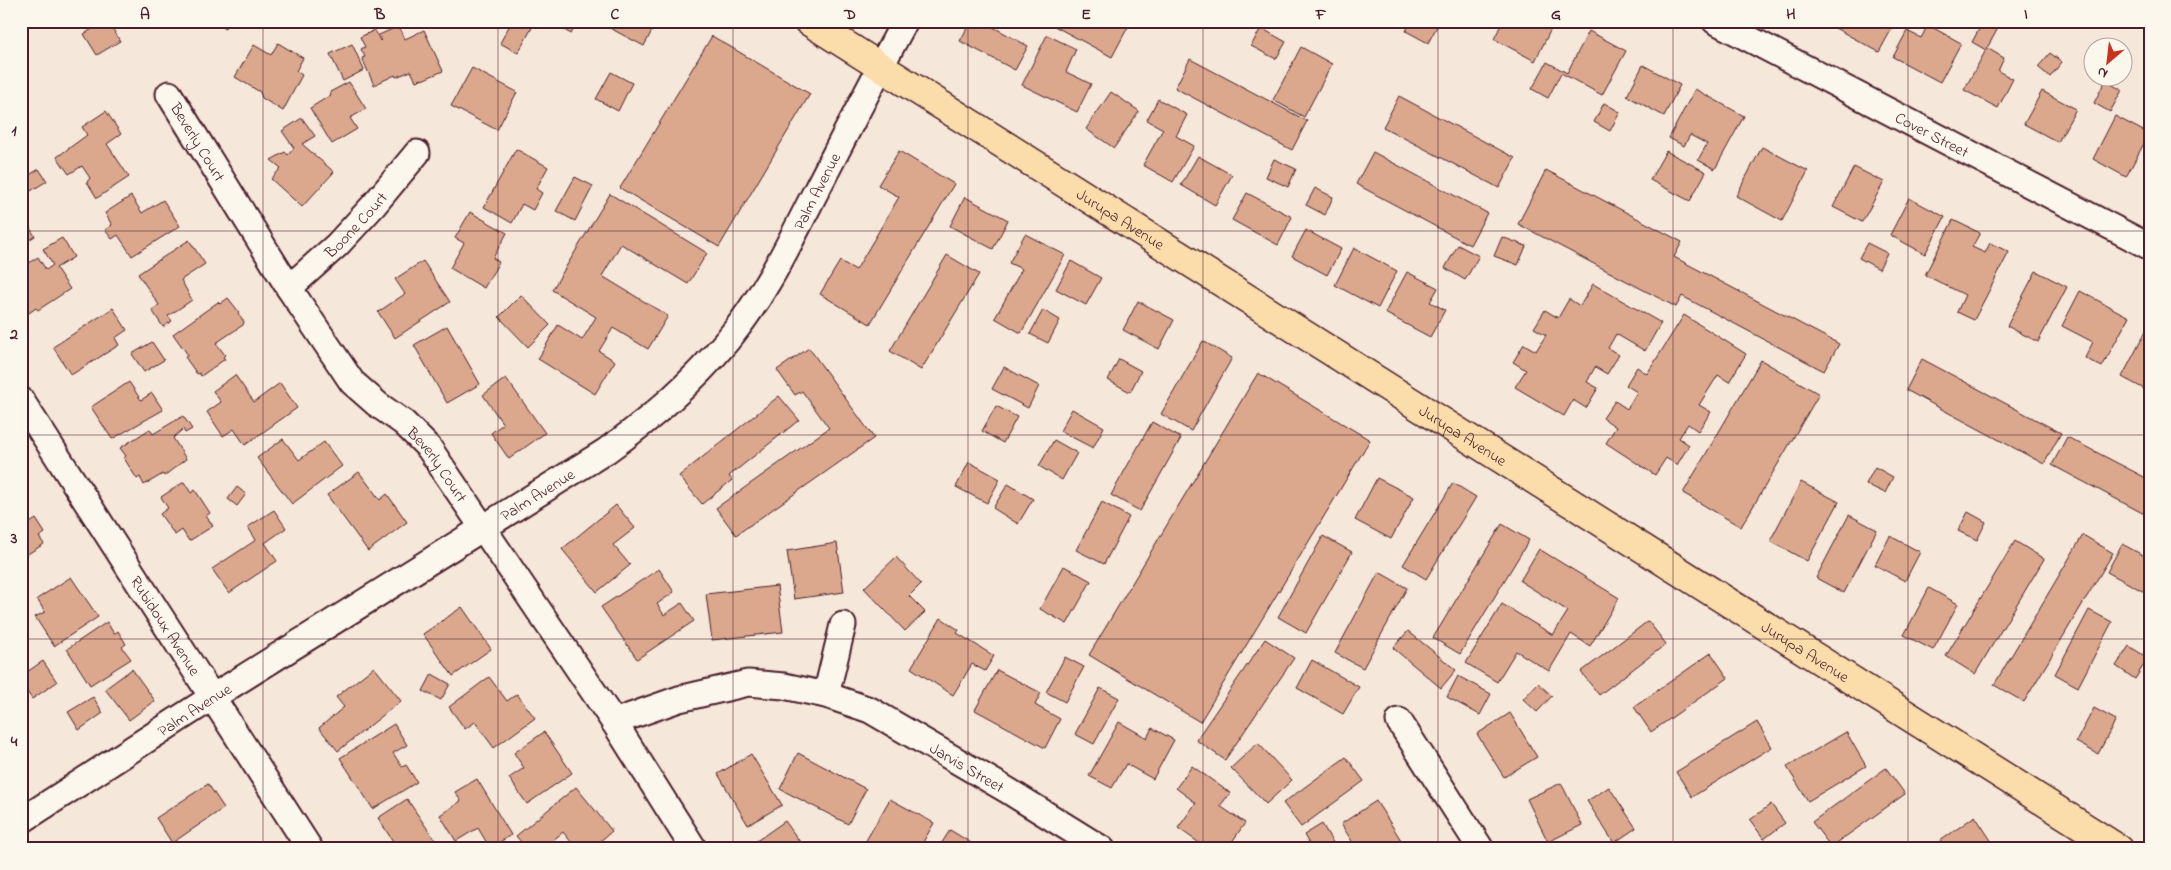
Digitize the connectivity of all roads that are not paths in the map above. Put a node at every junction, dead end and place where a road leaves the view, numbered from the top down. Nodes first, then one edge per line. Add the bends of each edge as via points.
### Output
1 (808, 21) edge
2 (905, 21) edge
3 (1715, 21) edge
4 (880, 68) junction
5 (169, 94) dead end
6 (417, 153) dead end
7 (2150, 247) edge
8 (289, 288) junction
9 (21, 400) edge
10 (483, 529) junction
11 (843, 625) dead end
12 (826, 694) junction
13 (211, 698) junction
14 (1399, 721) dead end
15 (614, 722) junction
16 (21, 821) edge
17 (310, 849) edge
18 (694, 849) edge
19 (1102, 849) edge
20 (1481, 849) edge
21 (2119, 849) edge

1 - 4 main road, Jurupa Avenue
2 - 4 street, Palm Avenue
3 - 7 street, Cover Street
4 - 10 street, Palm Avenue via 758,300 727,341 648,420 606,451
4 - 21 main road, Jurupa Avenue
5 - 8 street, Beverly Court
6 - 8 street, Boone Court via 337,245
8 - 10 street, Beverly Court via 352,382 404,422 429,448
9 - 13 street, Rubidoux Avenue
10 - 13 street, Palm Avenue
10 - 15 street, Beverly Court
11 - 12 street
12 - 15 street, Jarvis Street via 748,683 679,699
12 - 19 street, Jarvis Street via 870,710
13 - 16 street, Palm Avenue
13 - 17 street, Rubidoux Avenue
14 - 20 street
15 - 18 street, Beverly Court

